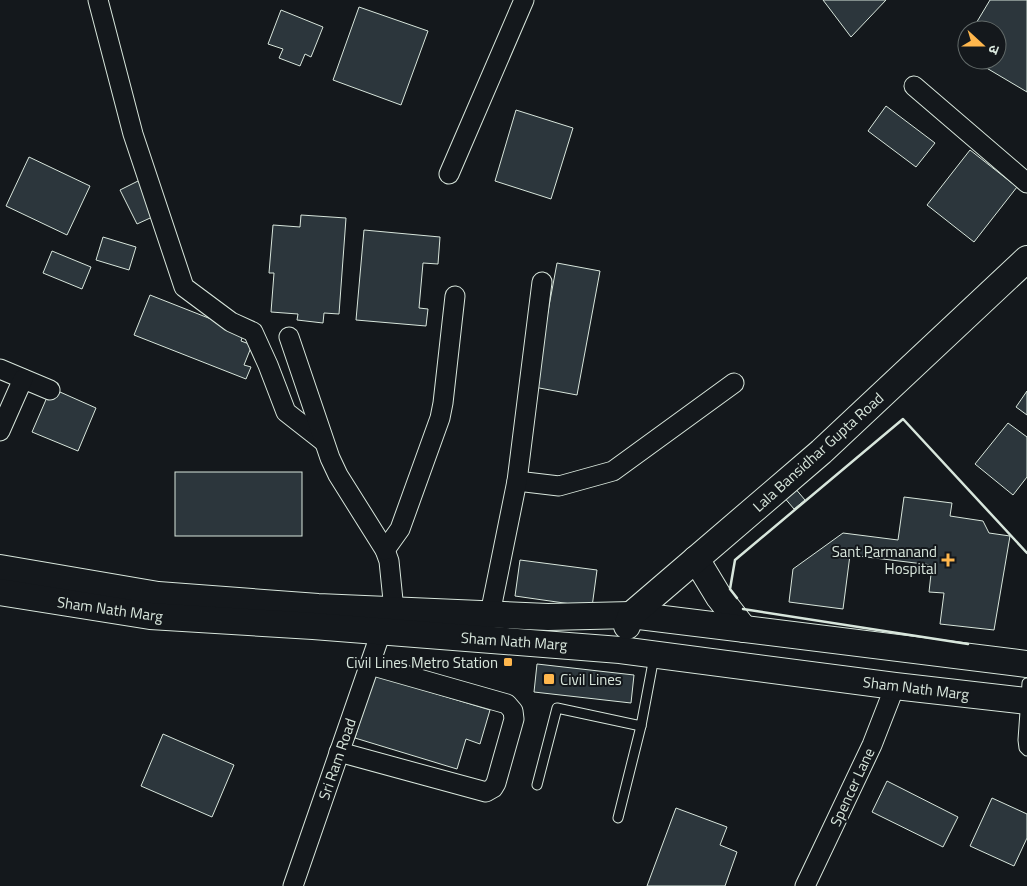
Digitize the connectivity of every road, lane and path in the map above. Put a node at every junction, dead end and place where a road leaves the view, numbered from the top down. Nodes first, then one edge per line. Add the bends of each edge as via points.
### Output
1 (98, 0) edge
2 (524, 0) edge
3 (914, 86) dead end
4 (449, 174) dead end
5 (1027, 184) edge
6 (1027, 259) edge
7 (542, 282) dead end
8 (455, 296) dead end
9 (289, 337) dead end
10 (0, 369) edge
11 (23, 379) junction
12 (734, 383) dead end
13 (50, 390) dead end
14 (0, 431) edge
15 (323, 441) junction
16 (517, 481) junction
17 (385, 550) junction
18 (696, 559) junction
19 (0, 568) edge
20 (0, 592) edge
21 (490, 614) junction
22 (631, 615) junction
23 (388, 621) junction
24 (744, 629) junction
25 (620, 650) junction
26 (654, 654) junction
27 (1027, 664) edge
28 (370, 665) junction
29 (895, 686) junction
30 (1026, 695) edge
31 (640, 726) junction
32 (1027, 751) edge
33 (339, 752) junction
34 (537, 785) dead end
35 (618, 818) dead end
36 (293, 886) edge
37 (805, 886) edge

1 - 15 street via 133,134 184,288 231,322 253,332 286,412
2 - 4 street
3 - 5 street
6 - 18 main road, Lala Bansidhar Gupta Road via 821,452
7 - 16 street
8 - 17 street via 440,418 400,529
9 - 15 street
10 - 11 street
11 - 13 street
11 - 14 street
12 - 16 street via 612,471 559,486
15 - 17 street via 338,474
16 - 21 street
17 - 23 street via 389,561
18 - 22 main road, Lala Bansidhar Gupta Road
18 - 24 main road via 719,597
19 - 23 main road, Sham Nath Marg via 158,596 318,607
20 - 23 main road, Sham Nath Marg via 150,616
21 - 22 main road, Sham Nath Marg via 548,617
21 - 23 main road, Sham Nath Marg
22 - 24 main road, Sham Nath Marg
22 - 25 main road
23 - 25 main road, Sham Nath Marg
23 - 28 street, Sri Ram Road
24 - 27 main road, Sham Nath Marg
25 - 26 main road, Sham Nath Marg
26 - 29 main road, Sham Nath Marg
26 - 31 lane
28 - 33 street, Sri Ram Road
28 - 33 street via 508,704 514,720 496,783 486,792
29 - 30 main road, Sham Nath Marg
29 - 37 street, Spencer Lane via 879,729
30 - 32 lane via 1023,740
31 - 34 lane via 557,708
31 - 35 lane
33 - 36 street, Sri Ram Road

